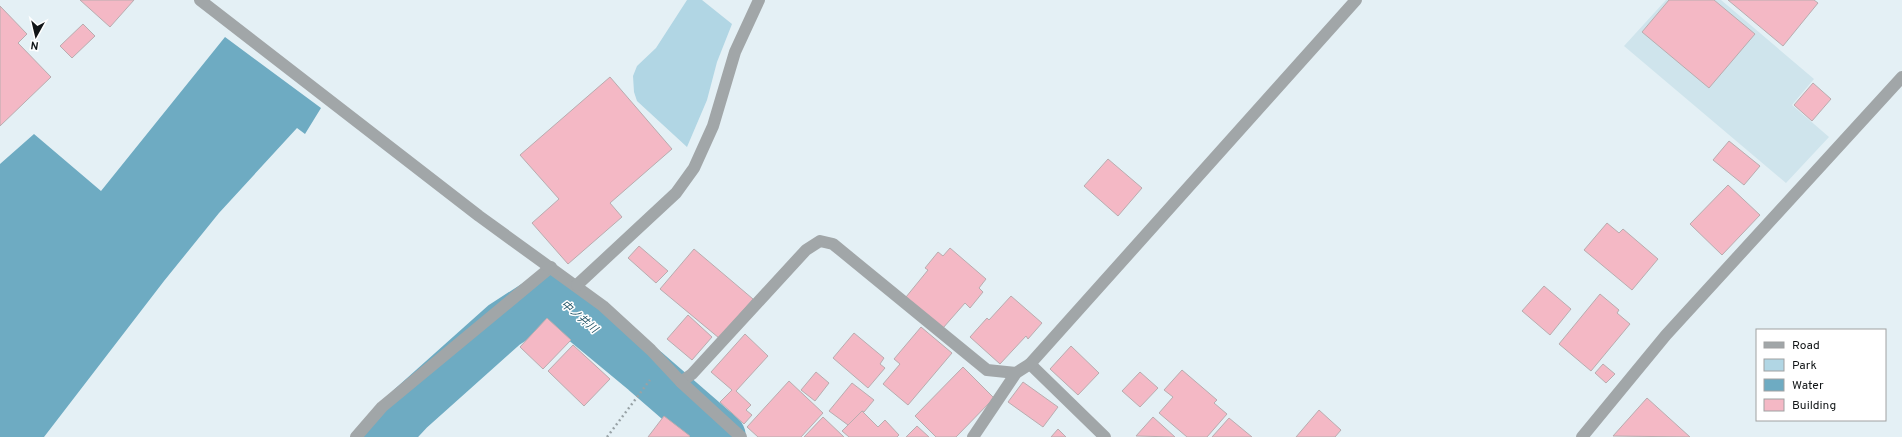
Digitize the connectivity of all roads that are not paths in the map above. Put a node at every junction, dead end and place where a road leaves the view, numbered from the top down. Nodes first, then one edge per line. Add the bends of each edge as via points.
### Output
1 (200, 0) edge
2 (758, 0) edge
3 (1356, 0) edge
4 (1902, 78) edge
5 (551, 267) junction
6 (577, 285) junction
7 (1030, 364) junction
8 (1016, 373) junction
9 (681, 382) junction
10 (356, 437) edge
11 (741, 437) edge
12 (973, 437) edge
13 (1105, 437) edge
14 (1582, 437) edge

1 - 5 street via 479,216
2 - 6 street via 735,52 713,126 694,168 676,192
3 - 7 street
4 - 14 street via 1666,335
5 - 6 street
5 - 10 street via 382,407
6 - 9 street via 651,350
7 - 8 street
7 - 13 street
8 - 9 street via 987,370 833,244 820,241 806,250 692,374
8 - 12 street
9 - 11 street

